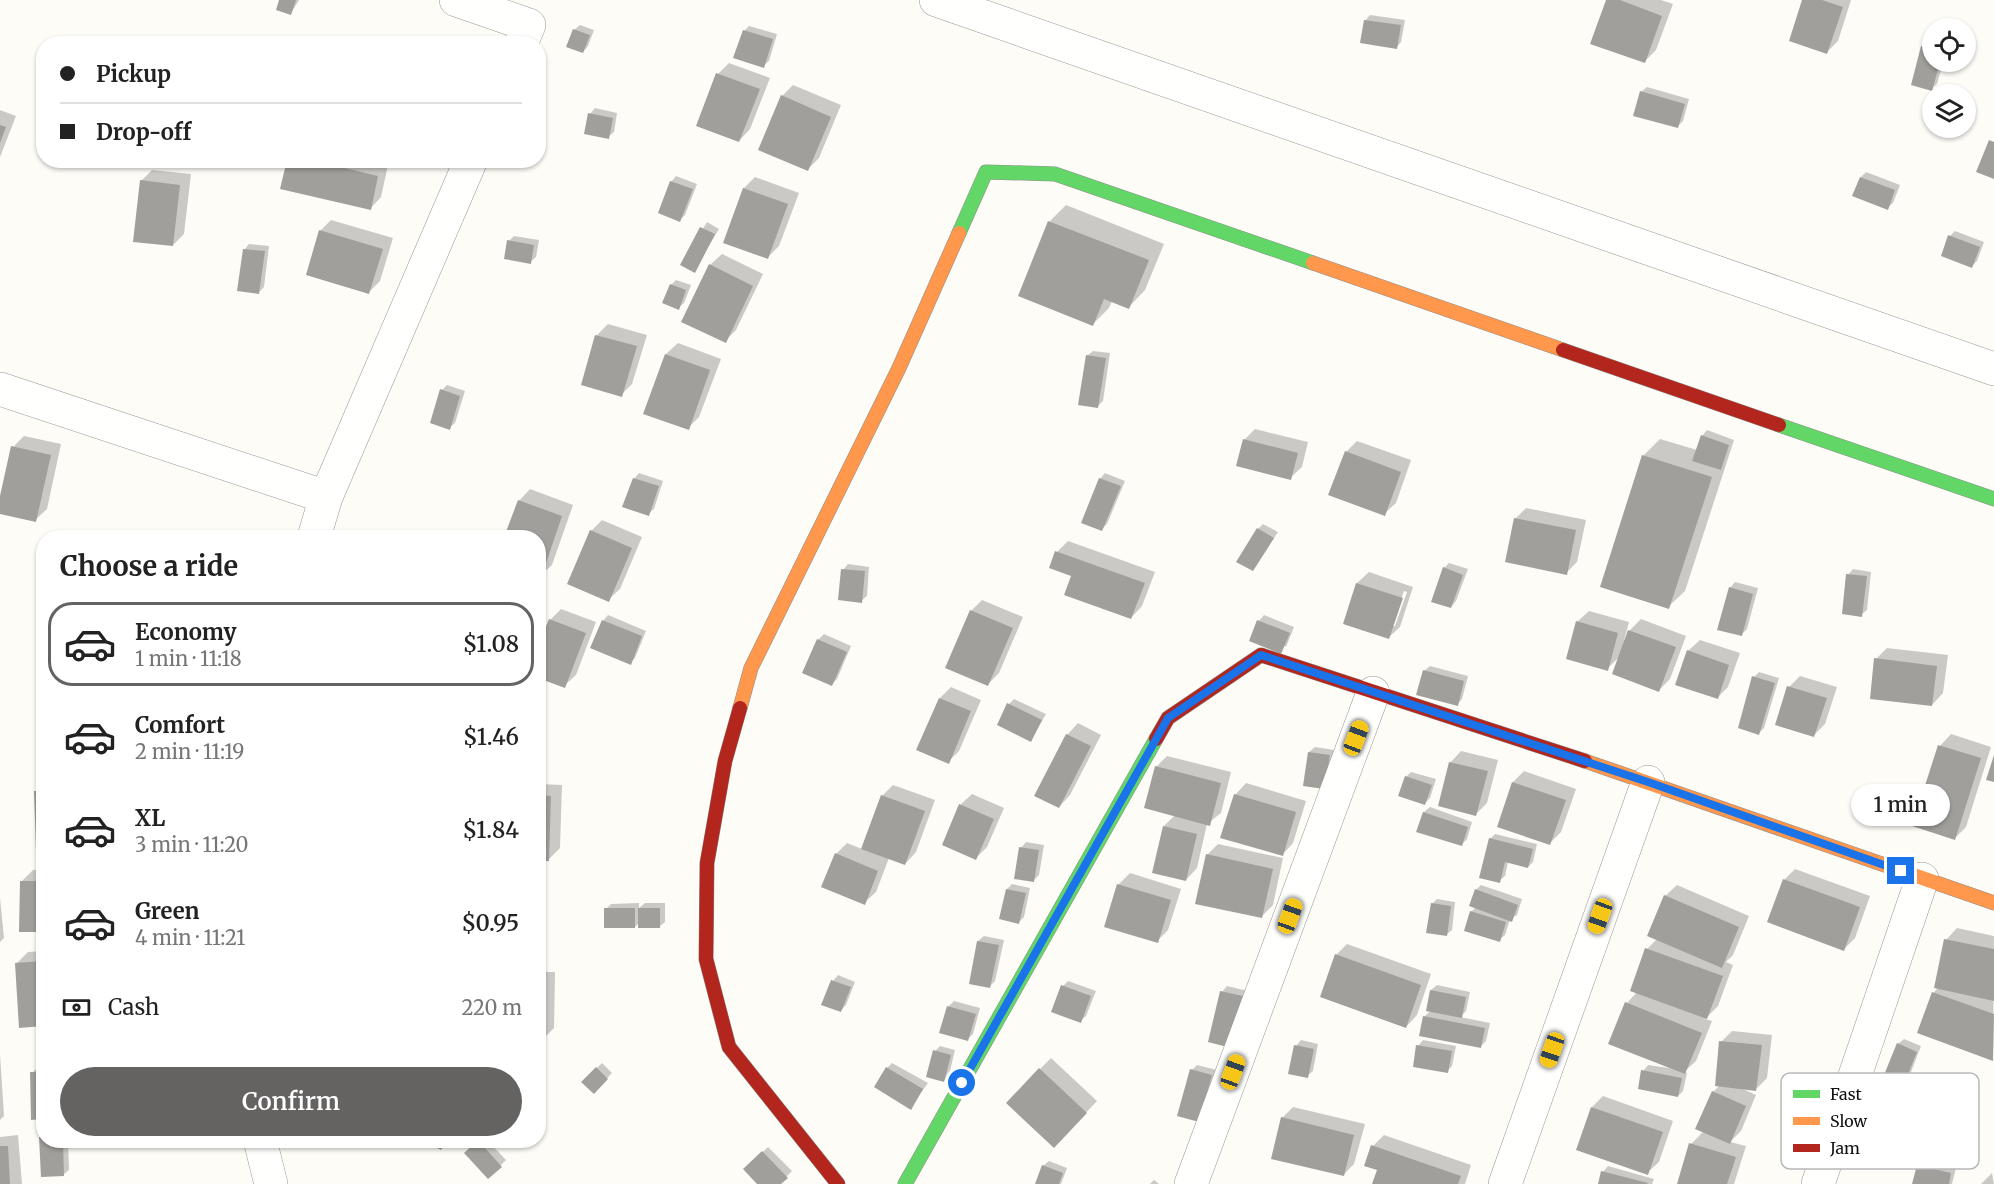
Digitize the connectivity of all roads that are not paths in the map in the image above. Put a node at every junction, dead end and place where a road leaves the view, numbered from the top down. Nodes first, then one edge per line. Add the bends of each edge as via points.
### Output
1 (456, 0) edge
2 (936, 0) edge
3 (524, 36) edge
4 (468, 168) edge
5 (1994, 369) edge
6 (0, 388) edge
7 (327, 497) junction
8 (1994, 499) edge
9 (316, 530) edge
10 (1373, 693) junction
11 (1648, 782) junction
12 (1922, 879) junction
13 (1994, 903) edge
14 (1856, 1073) edge
15 (262, 1148) edge
16 (1823, 1169) edge
17 (271, 1184) edge
18 (838, 1184) edge
19 (905, 1184) edge
20 (1191, 1184) edge
21 (1505, 1184) edge
22 (1818, 1184) edge

1 - 3 street via 529,25
2 - 5 street
4 - 7 street
6 - 7 street
7 - 9 street
8 - 18 street via 1056,174 986,172 899,368 752,668 725,761 707,863 706,959 729,1047
10 - 11 street
10 - 19 street via 1261,655 1168,718
10 - 20 street
11 - 12 street
11 - 21 street
12 - 13 street
12 - 14 street
15 - 17 street
16 - 22 street

